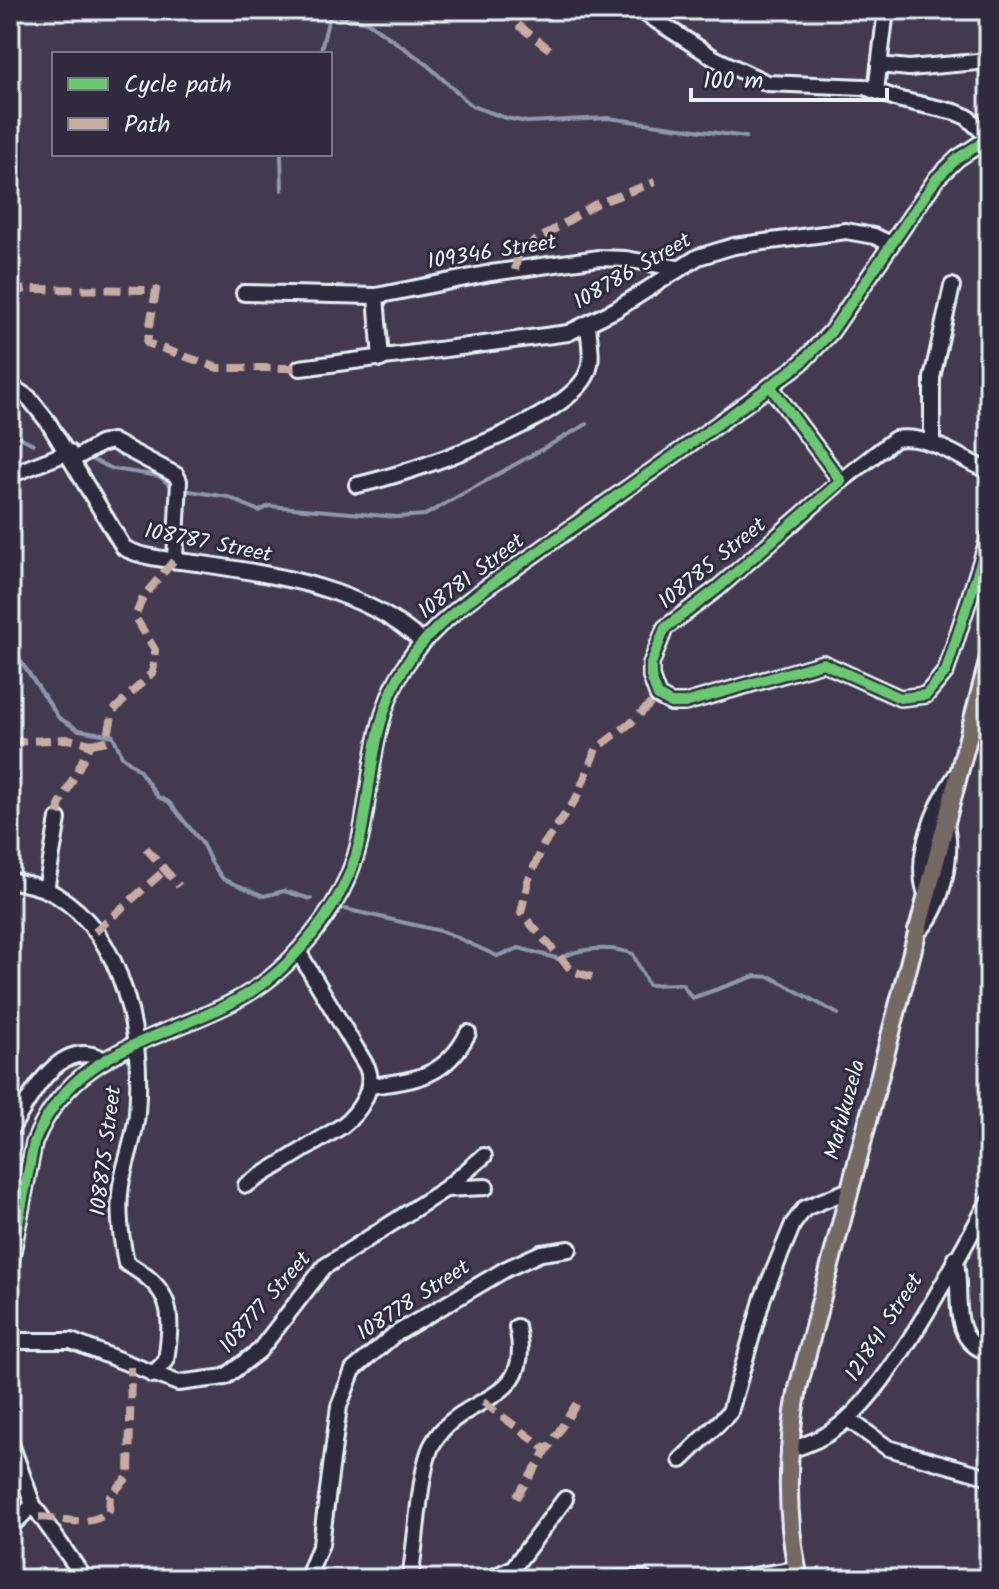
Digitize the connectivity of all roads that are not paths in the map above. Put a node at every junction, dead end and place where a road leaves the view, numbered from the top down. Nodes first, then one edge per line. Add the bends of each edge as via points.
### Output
1 (640, 10) edge
2 (886, 10) edge
3 (989, 61) edge
4 (879, 65) junction
5 (876, 91) junction
6 (989, 138) edge
7 (889, 243) junction
8 (677, 268) junction
9 (952, 286) dead end
10 (244, 293) dead end
11 (376, 296) junction
12 (588, 325) junction
13 (381, 359) junction
14 (300, 368) dead end
15 (10, 386) edge
16 (770, 386) junction
17 (932, 443) junction
18 (71, 456) junction
19 (989, 471) edge
20 (10, 475) edge
21 (841, 481) junction
22 (357, 485) dead end
23 (989, 537) edge
24 (175, 559) junction
25 (422, 642) junction
26 (989, 658) edge
27 (958, 773) junction
28 (58, 819) dead end
29 (945, 821) junction
30 (10, 880) edge
31 (46, 890) junction
32 (926, 894) junction
33 (916, 930) junction
34 (298, 951) junction
35 (468, 1033) dead end
36 (135, 1043) junction
37 (103, 1059) junction
38 (370, 1086) junction
39 (10, 1130) edge
40 (484, 1156) dead end
41 (246, 1185) dead end
42 (486, 1187) dead end
43 (445, 1189) junction
44 (847, 1191) junction
45 (988, 1203) edge
46 (569, 1249) dead end
47 (955, 1258) junction
48 (10, 1265) edge
49 (517, 1327) dead end
50 (10, 1341) edge
51 (989, 1352) edge
52 (152, 1375) junction
53 (848, 1419) junction
54 (10, 1441) edge
55 (789, 1450) junction
56 (681, 1460) dead end
57 (989, 1477) edge
58 (565, 1499) dead end
59 (10, 1503) edge
60 (28, 1509) junction
61 (10, 1527) edge
62 (798, 1574) edge
63 (85, 1579) edge
64 (307, 1579) edge
65 (410, 1579) edge
66 (489, 1579) edge
67 (616, 1579) edge
68 (628, 1579) edge
69 (644, 1579) edge
70 (734, 1579) edge

1 - 5 street via 714,58 767,83 849,84
2 - 4 street
3 - 4 street via 909,68
4 - 5 street
5 - 6 street via 955,112
6 - 7 street, 108781 Street via 937,178
7 - 8 street, 108786 Street via 862,232 797,236 719,250
7 - 16 street, 108781 Street via 831,332
8 - 11 street, 109346 Street via 599,258
8 - 12 street, 108786 Street
9 - 17 street via 932,378
10 - 11 street, 109346 Street
11 - 13 street
12 - 13 street, 108786 Street via 550,337
12 - 22 street via 589,366 566,400 487,440 399,475
13 - 14 street, 108786 Street
15 - 18 street, 108787 Street via 38,407
16 - 21 street
16 - 25 street, 108781 Street via 498,581
17 - 19 street, 108785 Street
17 - 21 street, 108785 Street via 914,437 895,439
18 - 20 street
18 - 24 street, 108787 Street via 117,543 132,553
18 - 24 street via 112,441 164,466 179,481
21 - 23 street, 108785 Street via 665,628 651,664 658,696 685,703 823,663 900,698 926,695 946,671
24 - 25 street, 108787 Street via 340,594 388,614
25 - 34 street, 108781 Street via 382,713 347,879 327,917
26 - 27 main road, Mafukuzela
27 - 29 main road, Mafukuzela
27 - 32 street via 940,800 929,836 920,872
28 - 31 street
29 - 32 main road, Mafukuzela
29 - 33 street via 949,848 942,881 933,913
30 - 31 street
31 - 36 street, 108875 Street via 81,915 110,957 122,983
32 - 33 main road, Mafukuzela
33 - 44 main road, Mafukuzela
34 - 36 street, 108781 Street via 264,982 228,1004
34 - 38 street via 367,1067
35 - 38 street via 446,1066
36 - 37 street, 108781 Street
36 - 52 street, 108875 Street via 136,1118 119,1226 126,1263 153,1279 169,1306 166,1361
37 - 39 street via 81,1053 64,1058 45,1075
37 - 48 street, 108781 Street via 70,1084 42,1124 29,1161
38 - 41 street via 356,1113 342,1126
40 - 43 street, 108777 Street
42 - 43 street
43 - 52 street, 108777 Street via 324,1267 259,1351 236,1372 187,1384
44 - 55 main road, Mafukuzela via 805,1354
44 - 56 street via 805,1208 793,1224 763,1297 730,1412
45 - 47 street, 121841 Street
46 - 64 street, 108778 Street via 541,1253 506,1269 394,1335 353,1370 339,1406 327,1518
47 - 51 street via 961,1324 974,1345
47 - 53 street, 121841 Street via 885,1374
49 - 65 street via 523,1353 512,1379 444,1429 430,1448
50 - 52 street, 108777 Street via 71,1341
53 - 55 street, 121841 Street via 825,1436
53 - 57 street via 888,1448
54 - 60 street
55 - 62 main road, Mafukuzela via 789,1513
58 - 66 street via 513,1568
59 - 60 street
60 - 61 street
60 - 63 street
62 - 70 street
67 - 68 street
68 - 69 street

